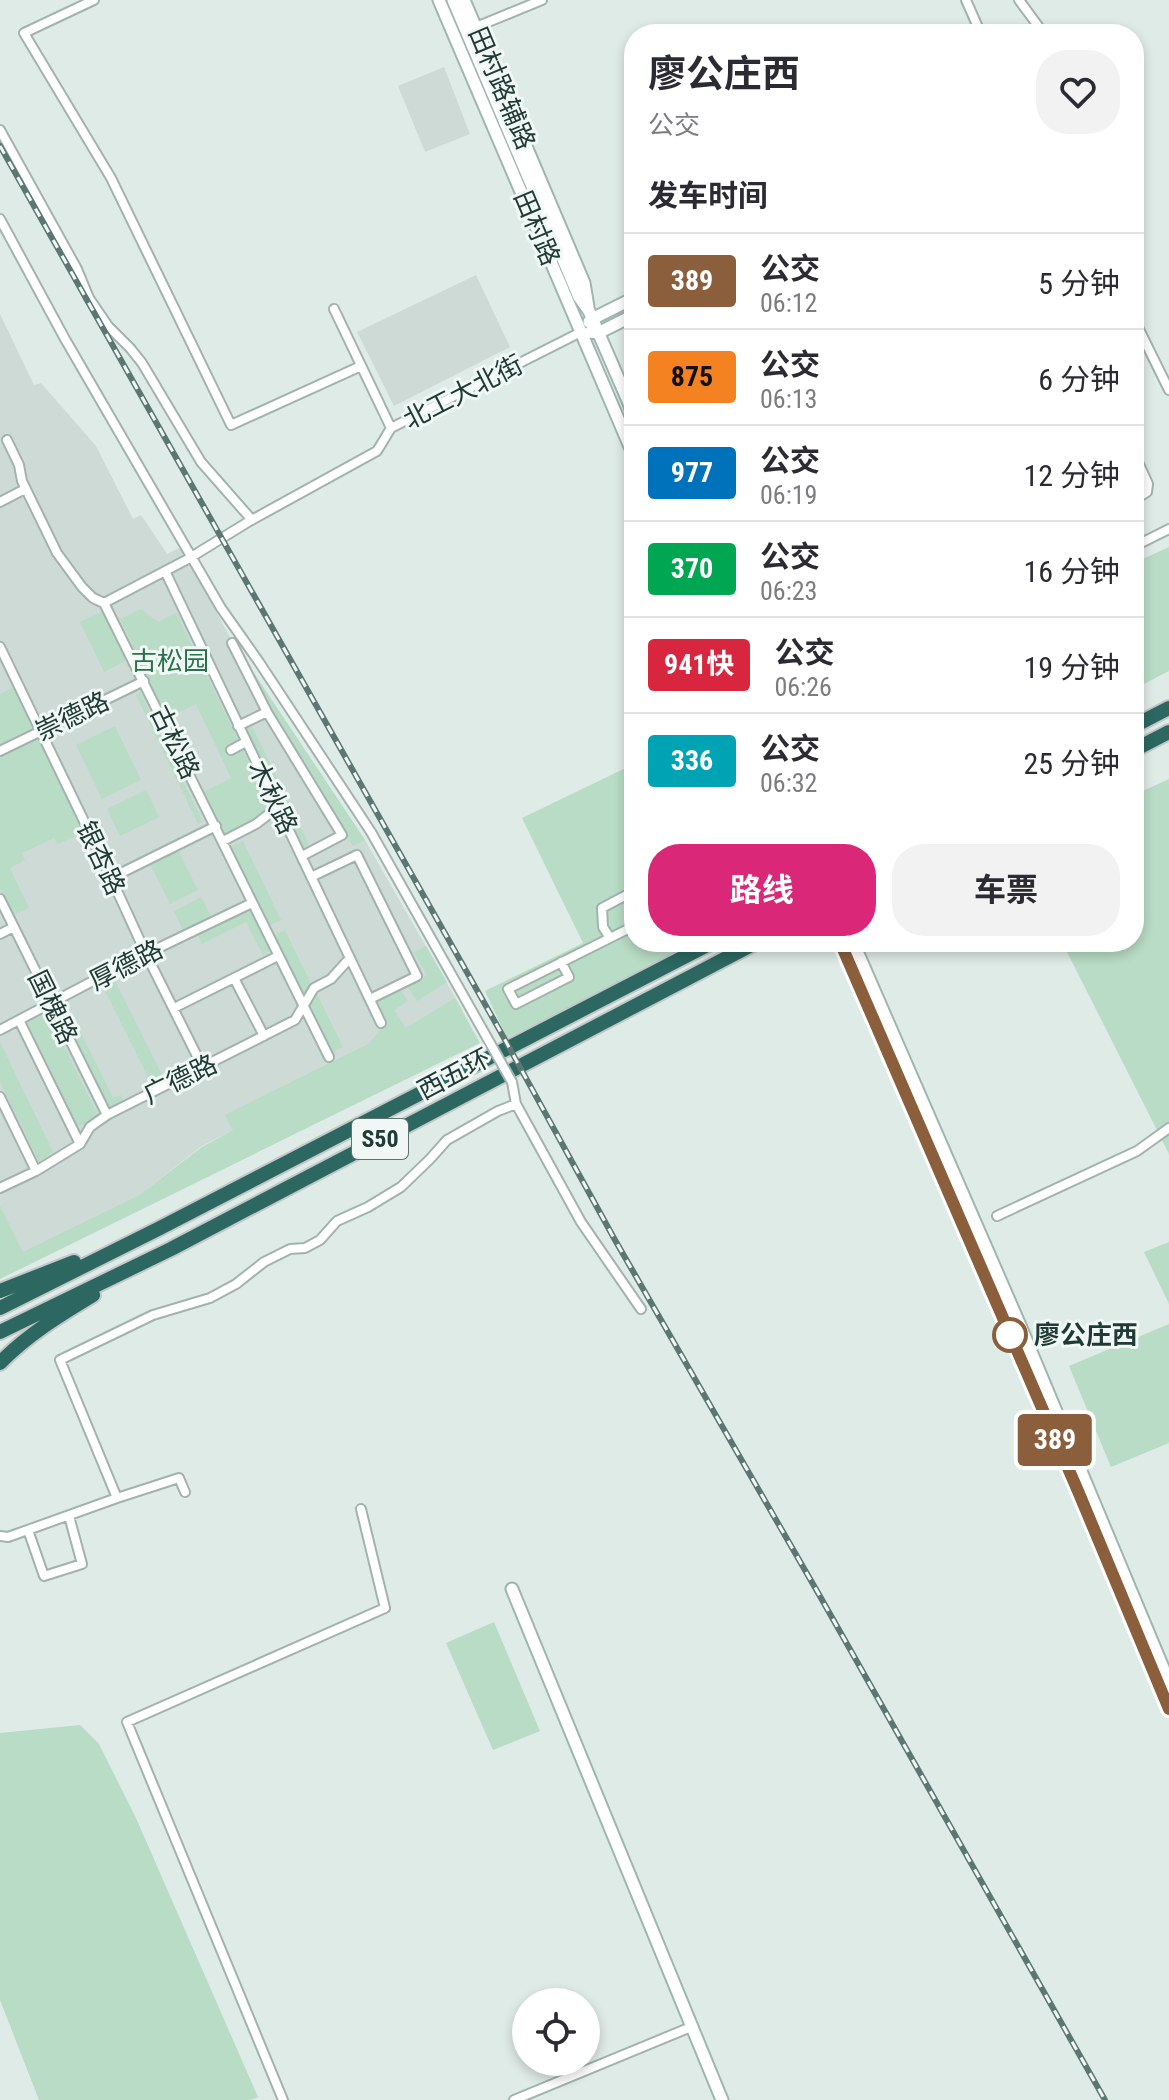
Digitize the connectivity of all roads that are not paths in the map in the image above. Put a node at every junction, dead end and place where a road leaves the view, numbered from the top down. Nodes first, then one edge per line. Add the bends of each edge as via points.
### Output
1 (94, 0) edge
2 (439, 0) edge
3 (453, 0) edge
4 (464, 0) edge
5 (542, 0) edge
6 (966, 0) edge
7 (1019, 0) edge
8 (977, 24) edge
9 (1037, 24) edge
10 (476, 27) junction
11 (0, 130) edge
12 (0, 219) edge
13 (624, 302) edge
14 (334, 309) dead end
15 (590, 315) junction
16 (624, 320) edge
17 (581, 332) junction
18 (598, 333) junction
19 (1144, 339) edge
20 (361, 366) junction
21 (1169, 390) edge
22 (624, 392) edge
23 (391, 428) junction
24 (624, 433) edge
25 (7, 440) dead end
26 (1144, 475) edge
27 (25, 489) junction
28 (1144, 494) edge
29 (0, 502) edge
30 (252, 520) junction
31 (1169, 529) edge
32 (1144, 542) edge
33 (189, 558) junction
34 (165, 571) junction
35 (104, 603) junction
36 (232, 643) dead end
37 (0, 647) edge
38 (144, 681) junction
39 (1169, 708) edge
40 (267, 712) junction
41 (1144, 721) edge
42 (238, 726) junction
43 (41, 731) junction
44 (1169, 732) edge
45 (246, 742) junction
46 (1144, 745) edge
47 (231, 750) dead end
48 (0, 751) edge
49 (278, 807) junction
50 (216, 826) junction
51 (223, 841) junction
52 (302, 856) junction
53 (311, 877) junction
54 (111, 878) junction
55 (624, 896) edge
56 (0, 899) edge
57 (252, 903) junction
58 (14, 927) junction
59 (624, 931) edge
60 (0, 934) edge
61 (610, 938) junction
62 (694, 952) edge
63 (738, 952) edge
64 (846, 952) edge
65 (856, 952) edge
66 (146, 954) junction
67 (278, 956) junction
68 (350, 958) junction
69 (561, 962) junction
70 (234, 978) junction
71 (862, 978) junction
72 (370, 999) junction
73 (51, 1003) junction
74 (303, 1006) junction
75 (174, 1008) junction
76 (19, 1020) junction
77 (381, 1023) dead end
78 (0, 1030) edge
79 (264, 1036) junction
80 (329, 1057) dead end
81 (203, 1068) junction
82 (0, 1097) edge
83 (516, 1104) junction
84 (107, 1115) junction
85 (1169, 1128) edge
86 (80, 1144) junction
87 (36, 1171) junction
88 (0, 1188) edge
89 (997, 1216) dead end
90 (160, 1228) junction
91 (171, 1249) junction
92 (0, 1291) edge
93 (0, 1308) edge
94 (641, 1309) dead end
95 (0, 1332) edge
96 (0, 1363) edge
97 (185, 1492) dead end
98 (117, 1498) junction
99 (361, 1509) dead end
100 (69, 1516) junction
101 (28, 1530) junction
102 (0, 1536) edge
103 (512, 1589) dead end
104 (1169, 1682) edge
105 (1169, 1708) edge
106 (691, 2027) junction
107 (283, 2100) edge
108 (514, 2100) edge
109 (722, 2100) edge

1 - 20 street via 24,33 111,178 231,425
2 - 17 main road, 田村路
3 - 15 main road, 田村路
4 - 10 main road, 田村路辅路
5 - 10 street
6 - 8 street
7 - 9 street
10 - 15 main road, 田村路辅路 via 584,283
11 - 30 street via 101,317 142,363 201,462
12 - 33 street
13 - 15 main road
14 - 20 street
15 - 17 main road
15 - 18 main road, 田村路
16 - 18 main road
17 - 18 main road
17 - 23 street, 北工大北街
17 - 24 main road, 田村路
18 - 22 main road, 田村路
19 - 21 street
20 - 23 street
23 - 30 street, 北工大北街 via 377,451
25 - 27 street, 古松路
26 - 28 street
27 - 29 street
27 - 35 street, 古松路 via 68,569
30 - 33 street, 北工大北街
31 - 32 street
33 - 34 street, 北工大北街
33 - 83 street, bridge via 371,832 512,1082
34 - 35 street, 北工大北街
34 - 42 street, 木秋路
35 - 38 street, 古松路
36 - 40 street
37 - 43 street, 银杏路
38 - 43 street, 崇德路
38 - 50 street, 古松路
39 - 41 highway
40 - 42 street
40 - 52 street via 342,835
42 - 45 street, 木秋路
43 - 48 street, 崇德路
43 - 54 street, 银杏路
44 - 46 highway
45 - 47 street
45 - 49 street, 木秋路
49 - 51 street
49 - 52 street, 木秋路
50 - 51 street, 古松路
50 - 54 street
51 - 57 street, 古松路
52 - 53 street, 木秋路
53 - 68 street, 木秋路
53 - 72 street via 357,855 417,976
54 - 66 street, 银杏路
55 - 61 street via 602,908
56 - 58 street, 国槐路
57 - 66 street, 厚德路
57 - 67 street, 古松路
58 - 60 street
58 - 73 street, 国槐路
59 - 61 street
61 - 69 street
62 - 90 highway, 西五环 / S50
63 - 91 highway, 西五环 / S50
64 - 71 main road
65 - 71 main road
66 - 73 street, 厚德路
66 - 75 street, 银杏路
67 - 70 street
67 - 74 street, 古松路
68 - 72 street, 木秋路
68 - 74 street, 广德路 via 314,988
69 - 69 street via 508,989 516,1004 569,977
70 - 75 street
70 - 79 street
71 - 104 main road via 1022,1330
71 - 105 main road
72 - 77 street, 木秋路
73 - 76 street, 厚德路
73 - 84 street, 国槐路
74 - 79 street, 广德路 via 295,1020
74 - 80 street, 古松路
75 - 81 street, 银杏路
76 - 78 street, 厚德路
76 - 86 street
79 - 81 street, 广德路
81 - 84 street, 广德路
82 - 87 street
83 - 94 street via 581,1222
83 - 98 street via 447,1140 401,1187 337,1221 320,1240 264,1262 210,1298 153,1315 60,1360
84 - 86 street, 广德路 via 90,1127
85 - 89 street via 1137,1151
86 - 87 street, 广德路
87 - 88 street, 广德路
90 - 92 highway
90 - 93 highway, 西五环 / S50
91 - 95 highway, 西五环 / S50
91 - 96 highway via 46,1324
97 - 98 street via 179,1478
98 - 100 street
99 - 107 street via 385,1608 127,1722
100 - 101 street
100 - 101 street via 82,1564 44,1576
101 - 102 street
103 - 106 main road
106 - 108 street
106 - 109 main road

